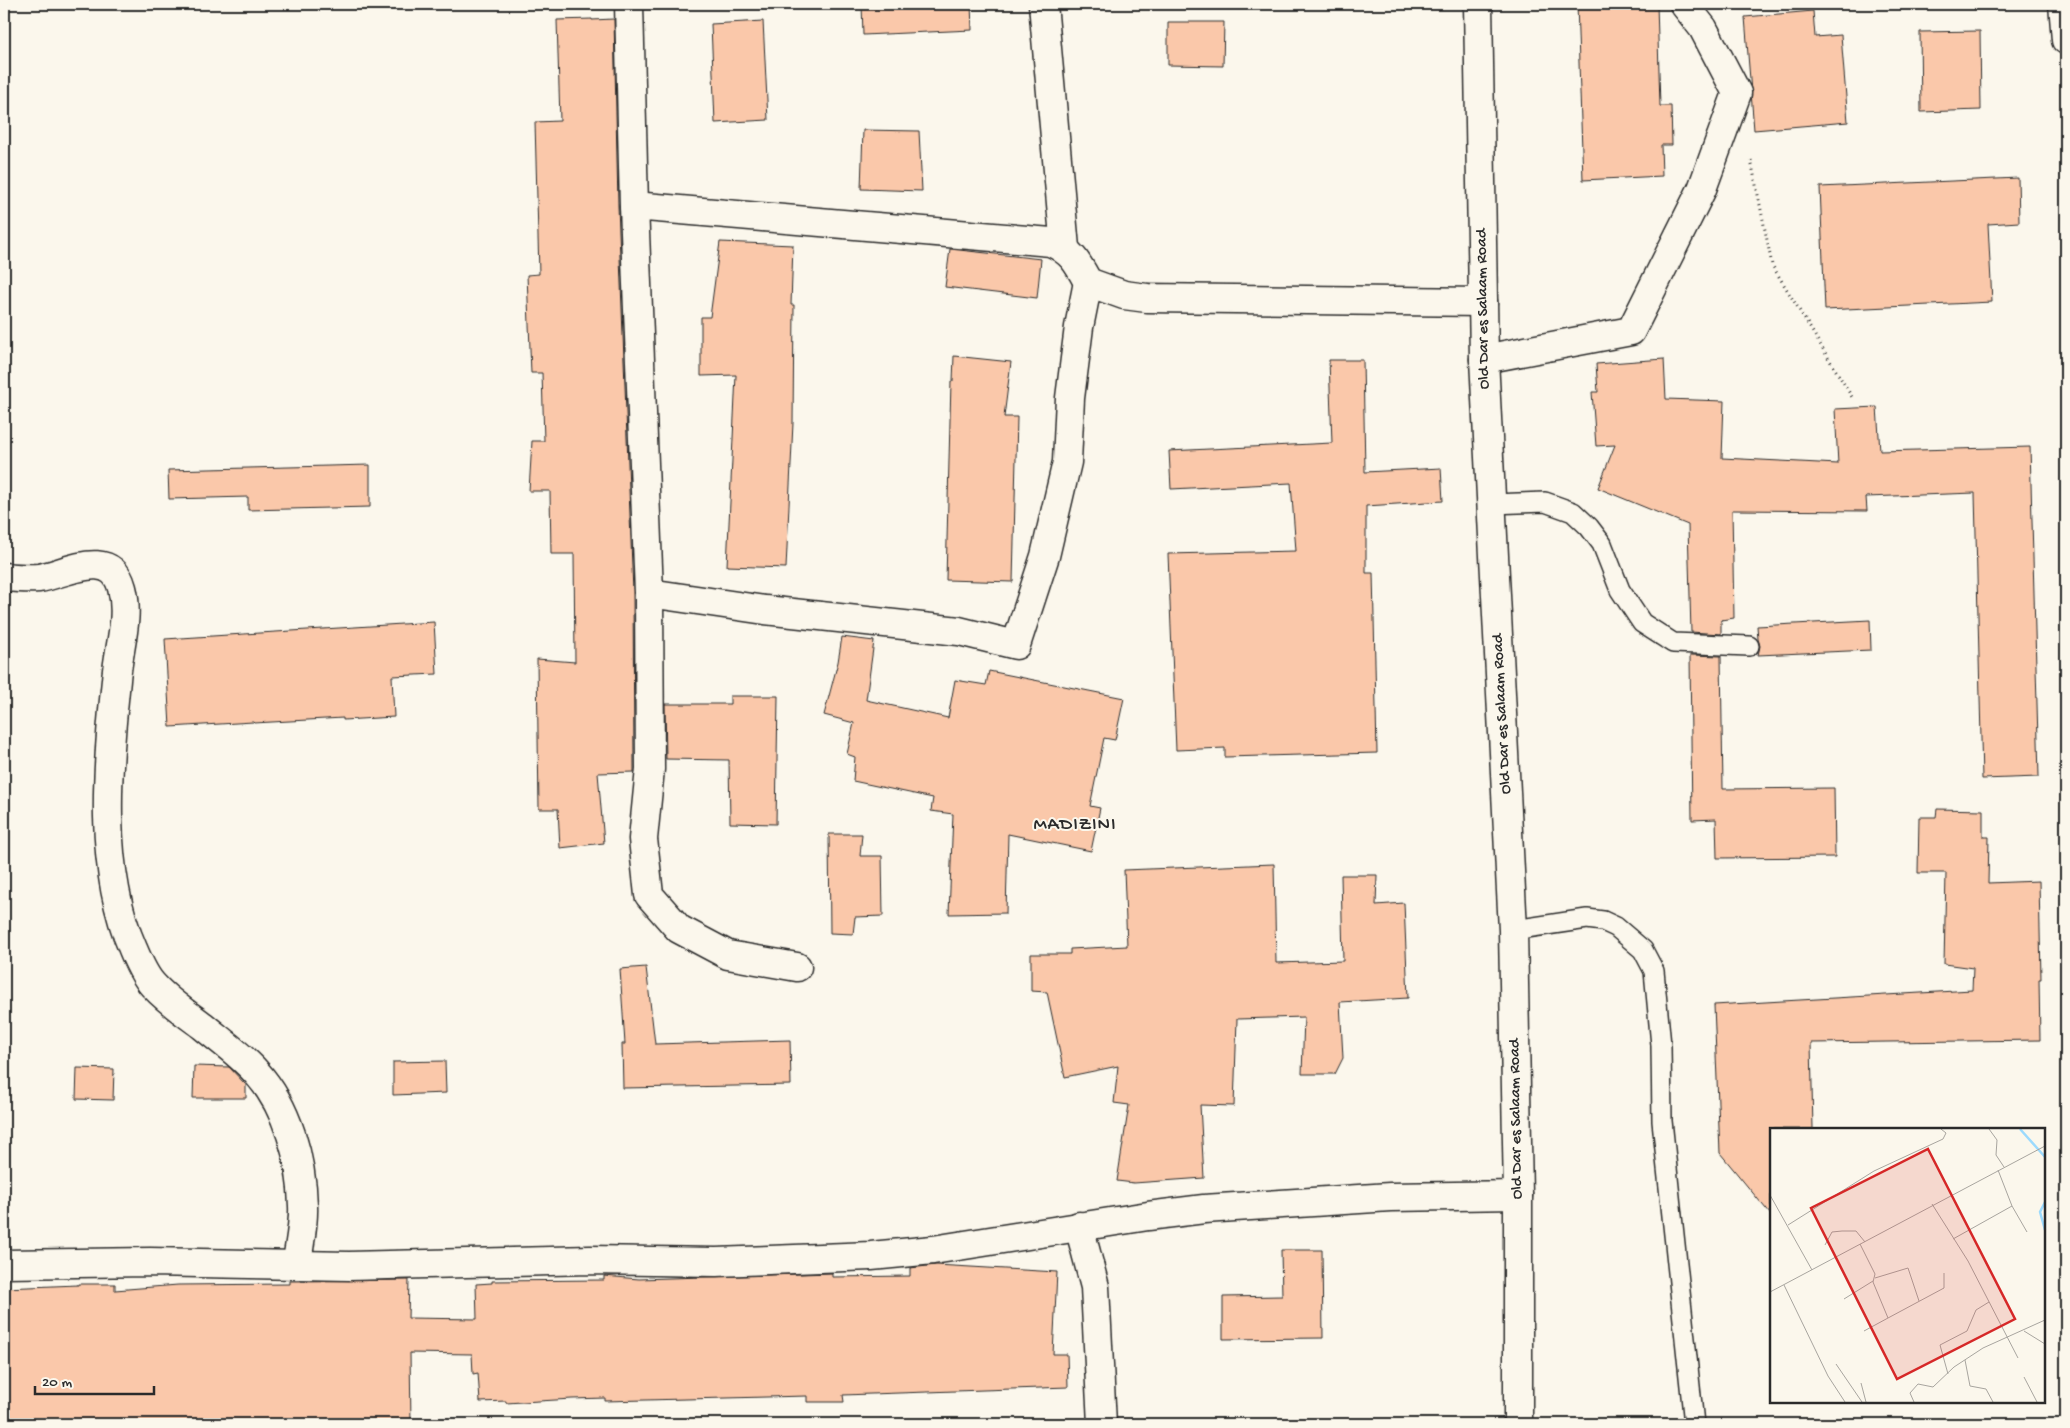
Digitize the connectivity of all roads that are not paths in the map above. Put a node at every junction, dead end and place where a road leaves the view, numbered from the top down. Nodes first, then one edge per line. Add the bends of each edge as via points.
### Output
1 (629, 4) edge
2 (1043, 4) edge
3 (1478, 4) edge
4 (1684, 4) edge
5 (2062, 4) edge
6 (2066, 40) edge
7 (634, 206) junction
8 (1065, 248) junction
9 (1088, 282) junction
10 (1483, 302) junction
11 (1484, 359) junction
12 (1492, 504) junction
13 (4, 577) edge
14 (649, 593) junction
15 (1749, 646) dead end
16 (1514, 930) junction
17 (797, 967) dead end
18 (1518, 1195) junction
19 (1079, 1226) junction
20 (297, 1263) junction
21 (4, 1264) edge
22 (1102, 1424) edge
23 (1518, 1424) edge
24 (1694, 1424) edge

1 - 7 street
2 - 8 street
3 - 10 street, Old Dar es Salaam Road
4 - 11 street via 1702,28 1737,93 1702,189 1632,331
5 - 6 street
7 - 8 street via 1051,242
7 - 14 street
8 - 9 street via 1077,261
9 - 10 street via 1124,295 1147,298
9 - 14 street via 1070,398 1066,462 1045,556 1016,644 959,632
10 - 11 street, Old Dar es Salaam Road
11 - 12 street, Old Dar es Salaam Road
12 - 15 lane via 1545,502 1573,512 1602,544 1620,590 1642,623 1673,643
12 - 16 street, Old Dar es Salaam Road
13 - 20 street via 40,578 87,564 100,565 117,577 122,588 124,615 116,679 107,814 120,910 133,949 153,986 250,1066 274,1097 288,1125 298,1161 304,1208
14 - 17 street via 650,769 643,839 648,896 679,929 728,955
16 - 18 street, Old Dar es Salaam Road
16 - 24 lane via 1571,920 1603,922 1616,927 1643,950 1654,971 1661,1046 1662,1121
18 - 19 street via 1390,1196 1303,1202 1204,1209
18 - 23 street, Old Dar es Salaam Road
19 - 20 street via 952,1247 872,1256 716,1262 590,1260 349,1266
19 - 22 street via 1095,1288
20 - 21 street

